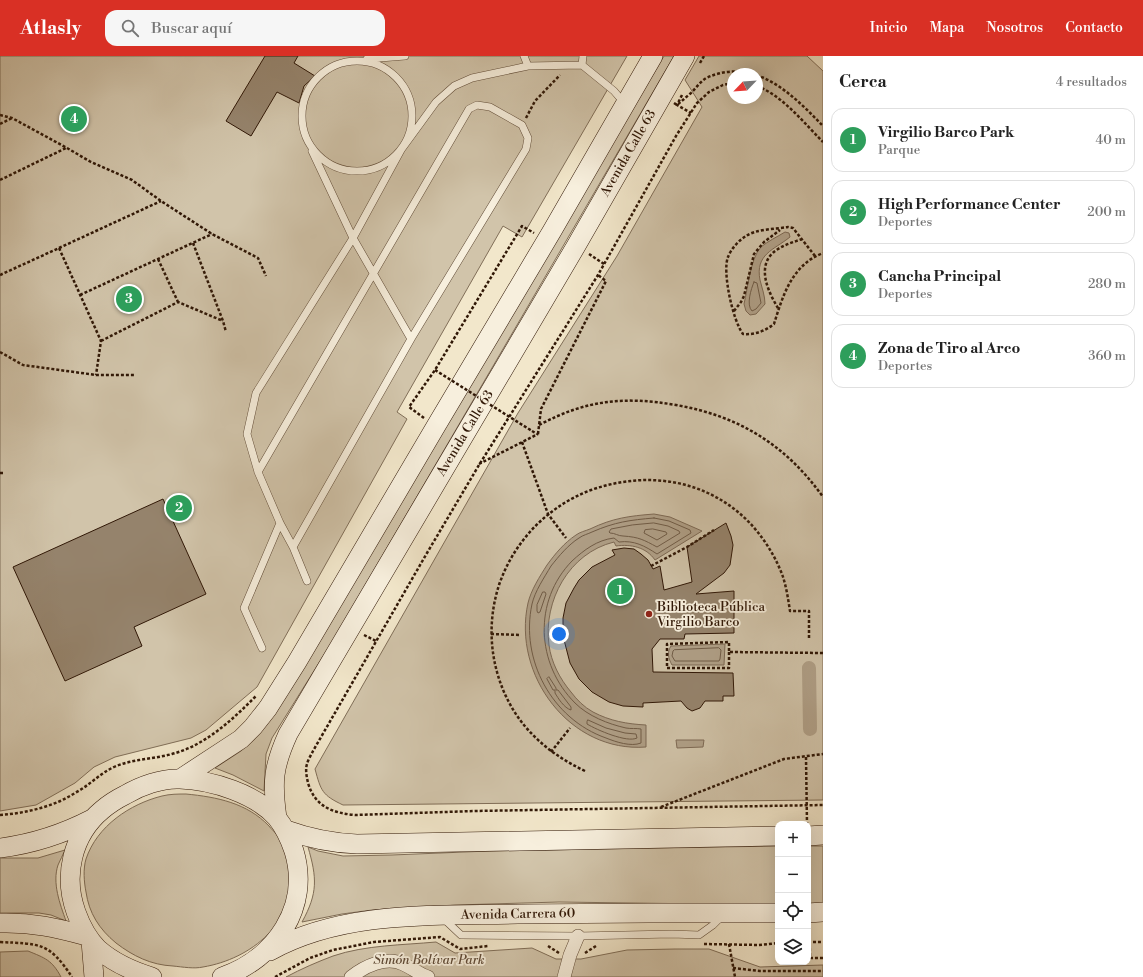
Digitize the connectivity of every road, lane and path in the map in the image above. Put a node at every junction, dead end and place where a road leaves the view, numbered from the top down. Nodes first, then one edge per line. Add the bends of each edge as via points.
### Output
1 (405, 56) edge
2 (524, 56) edge
3 (583, 56) edge
4 (653, 56) edge
5 (685, 56) edge
6 (353, 60) junction
7 (571, 65) junction
8 (582, 65) junction
9 (528, 66) junction
10 (727, 69) edge
11 (771, 77) dead end
12 (727, 84) edge
13 (763, 88) edge
14 (669, 101) junction
15 (625, 104) junction
16 (691, 112) junction
17 (0, 116) edge
18 (12, 118) junction
19 (0, 124) edge
20 (522, 125) junction
21 (823, 126) edge
22 (306, 138) junction
23 (823, 142) edge
24 (67, 148) junction
25 (401, 150) junction
26 (0, 180) edge
27 (161, 201) junction
28 (536, 228) dead end
29 (781, 228) junction
30 (534, 233) junction
31 (212, 234) junction
32 (353, 238) junction
33 (802, 239) junction
34 (530, 240) dead end
35 (193, 243) junction
36 (58, 248) junction
37 (823, 253) edge
38 (815, 256) junction
39 (158, 259) junction
40 (0, 275) edge
41 (374, 275) junction
42 (598, 275) junction
43 (266, 276) dead end
44 (80, 295) junction
45 (178, 302) junction
46 (778, 309) junction
47 (733, 311) junction
48 (223, 321) junction
49 (226, 332) dead end
50 (411, 338) junction
51 (100, 341) junction
52 (0, 352) edge
53 (435, 370) junction
54 (96, 375) junction
55 (134, 375) dead end
56 (447, 376) dead end
57 (443, 383) dead end
58 (409, 408) dead end
59 (426, 410) dead end
60 (418, 424) dead end
61 (539, 425) junction
62 (538, 434) junction
63 (522, 442) junction
64 (479, 464) junction
65 (258, 472) junction
66 (823, 498) edge
67 (548, 514) junction
68 (280, 523) junction
69 (714, 530) dead end
70 (566, 538) dead end
71 (292, 547) junction
72 (651, 566) dead end
73 (307, 581) dead end
74 (491, 634) junction
75 (521, 635) dead end
76 (809, 638) dead end
77 (677, 639) dead end
78 (678, 643) junction
79 (262, 648) dead end
80 (729, 652) junction
81 (823, 653) edge
82 (258, 693) dead end
83 (570, 728) dead end
84 (551, 752) junction
85 (823, 754) edge
86 (806, 756) junction
87 (585, 771) dead end
88 (180, 779) junction
89 (823, 805) edge
90 (659, 808) junction
91 (0, 815) edge
92 (92, 819) junction
93 (807, 821) edge
94 (282, 824) junction
95 (823, 835) edge
96 (775, 836) edge
97 (811, 836) edge
98 (0, 848) edge
99 (808, 893) edge
100 (823, 912) edge
101 (724, 913) junction
102 (775, 913) edge
103 (811, 913) edge
104 (441, 916) junction
105 (0, 923) edge
106 (809, 929) edge
107 (578, 936) junction
108 (89, 938) junction
109 (0, 942) edge
110 (542, 942) dead end
111 (811, 942) edge
112 (823, 942) edge
113 (775, 943) edge
114 (698, 944) dead end
115 (729, 944) junction
116 (596, 945) dead end
117 (490, 946) dead end
118 (264, 954) junction
119 (570, 955) junction
120 (811, 958) edge
121 (823, 958) edge
122 (733, 968) junction
123 (823, 971) edge
124 (72, 977) edge
125 (94, 977) edge
126 (152, 977) edge
127 (222, 977) edge
128 (275, 977) edge
129 (351, 977) edge
130 (428, 977) edge
131 (564, 977) edge
132 (735, 977) edge

1 - 6 lane
2 - 9 lane
3 - 8 lane
4 - 15 main road, Avenida Calle 63
5 - 14 main road, Avenida Calle 63
6 - 22 lane via 336,64 320,73 309,87 302,103 301,121
6 - 25 lane via 371,61 388,69 401,81 410,98 413,116 410,134
7 - 8 lane
7 - 9 lane
7 - 20 path via 536,101
8 - 15 lane via 614,91
9 - 25 lane via 472,78 454,86 436,102
10 - 14 path via 713,74
11 - 21 path via 787,88
12 - 16 path via 709,92
13 - 23 path via 778,98
14 - 16 path
14 - 94 main road, Avenida Calle 63 via 576,246 288,734 276,765 273,783
15 - 88 main road, Avenida Calle 63 via 268,708 241,739
16 - 42 path
17 - 18 path
18 - 19 path
18 - 24 path
20 - 41 lane via 490,107 477,105 468,109
20 - 50 lane via 528,138 526,149
22 - 25 lane via 317,154 332,166 351,171 376,168 387,163
22 - 32 lane
24 - 26 path
24 - 27 path via 132,180
25 - 32 lane
27 - 31 path
27 - 36 path
28 - 30 path
29 - 33 path via 793,228
29 - 47 path via 754,254 744,296
29 - 47 path via 747,235 728,257 726,271
30 - 34 path
30 - 53 path via 522,226
31 - 35 path
31 - 43 path via 258,258
32 - 41 lane
32 - 65 lane via 256,393 247,434
33 - 38 path
33 - 46 path via 778,249 768,259 765,279
35 - 39 path
35 - 48 path
36 - 40 path
36 - 44 path
37 - 38 path
38 - 46 path via 795,274
39 - 44 path
39 - 45 path
41 - 50 lane
41 - 65 lane
42 - 61 path via 606,281 542,409
42 - 64 path
44 - 51 path
45 - 48 path
45 - 51 path
46 - 47 path via 774,324 762,332 750,334 743,334
48 - 49 path
50 - 71 lane
51 - 54 path
52 - 54 path via 23,365
53 - 58 path
53 - 62 path, bridge
54 - 55 path
56 - 57 path
59 - 60 path
61 - 62 path
61 - 66 path via 572,410 620,400 696,408 728,419 759,435 790,458 811,480
62 - 63 path
63 - 64 path
63 - 67 path
64 - 90 path via 313,750 306,764 310,790 317,801 326,808 340,814 355,815
65 - 68 lane
67 - 70 path
67 - 74 path via 520,542 510,558 495,597
67 - 76 path via 580,494 628,481 664,480 686,484 707,492 729,505 750,523 769,547 782,574 790,611 809,611
68 - 71 lane
68 - 79 lane via 244,608
69 - 72 path
71 - 73 lane
74 - 75 path
74 - 84 path via 494,663 509,704 523,724
77 - 78 path
78 - 80 path via 729,642
78 - 80 path via 667,644 667,668 729,668
80 - 81 path
82 - 91 path via 206,740 194,746 172,754 117,766 99,775 75,793 45,807
83 - 84 path
84 - 87 path
85 - 86 path
86 - 90 path via 784,759
86 - 93 path, bridge
88 - 92 main road via 160,782 130,792 102,809
88 - 94 main road via 203,782 250,797 266,807
89 - 90 path
92 - 98 main road via 52,836
92 - 108 main road via 77,842 69,880 72,900
94 - 96 main road via 307,838 337,844
94 - 118 main road, Avenida Calle 63 via 296,858 299,876 297,896 291,916 281,934
95 - 97 main road
99 - 106 path, bridge
100 - 103 main road
101 - 102 main road, Avenida Carrera 60
101 - 104 main road, Avenida Carrera 60
101 - 107 lane via 699,935
104 - 107 lane via 461,935
104 - 118 main road, Avenida Carrera 60 via 400,917 326,929 298,937
105 - 108 main road via 44,925
107 - 119 street
108 - 125 main road
108 - 126 main road via 116,963
109 - 124 path via 39,945 50,950
110 - 119 path via 560,954
111 - 112 path
113 - 115 path
114 - 115 path
115 - 122 path
116 - 119 path via 585,953
117 - 128 path via 460,948 440,937 374,942 310,958
118 - 127 main road via 250,964
119 - 131 street
120 - 121 path, bridge
122 - 123 path via 760,971
122 - 132 path
129 - 130 street via 388,960 403,964

